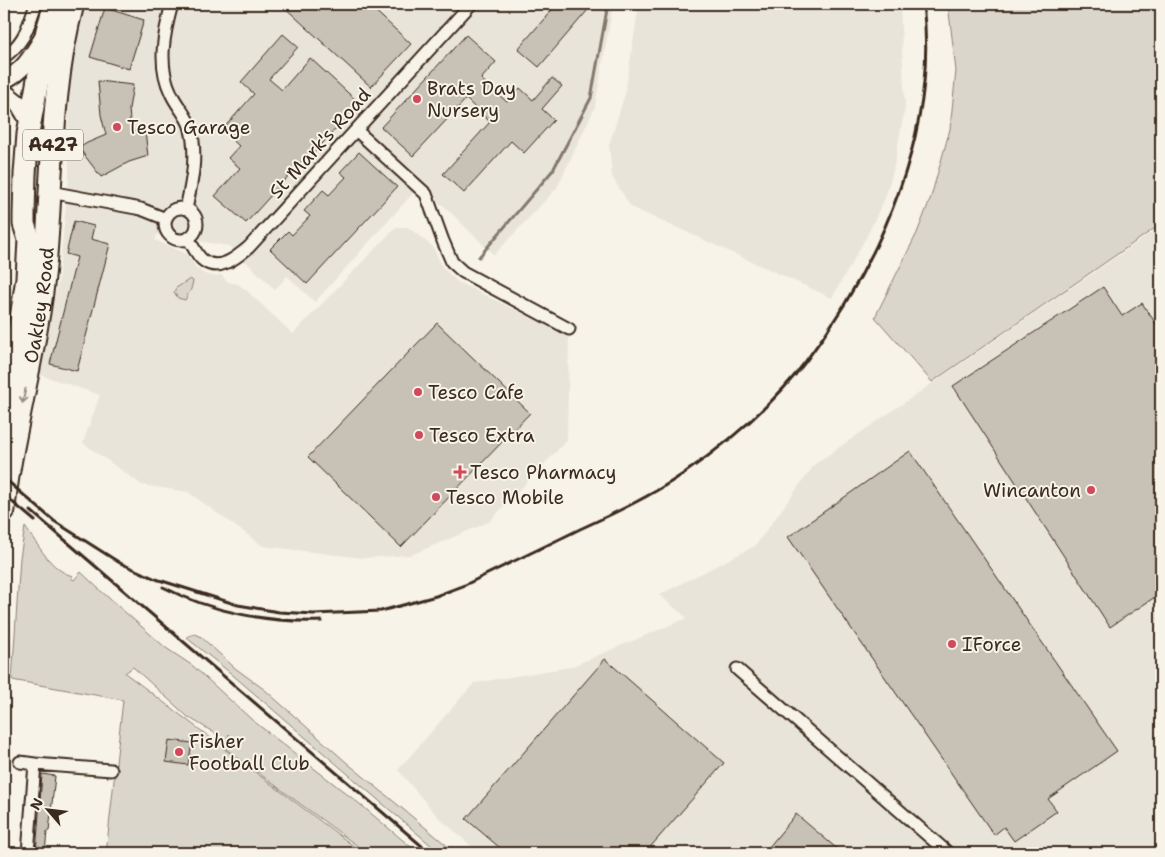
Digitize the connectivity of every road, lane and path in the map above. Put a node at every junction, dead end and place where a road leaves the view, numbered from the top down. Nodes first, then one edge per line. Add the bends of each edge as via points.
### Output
1 (36, 4) edge
2 (55, 4) edge
3 (73, 4) edge
4 (172, 4) edge
5 (471, 4) edge
6 (56, 31) junction
7 (4, 57) edge
8 (5, 90) edge
9 (35, 90) junction
10 (30, 123) junction
11 (356, 130) junction
12 (25, 174) junction
13 (50, 192) junction
14 (186, 209) junction
15 (166, 219) junction
16 (188, 238) junction
17 (29, 239) junction
18 (569, 328) dead end
19 (4, 416) edge
20 (4, 510) edge
21 (737, 670) dead end
22 (20, 762) dead end
23 (35, 764) junction
24 (111, 770) dead end
25 (28, 853) edge
26 (948, 853) edge

1 - 7 street via 24,38
2 - 6 highway, A427
3 - 6 highway, A427
4 - 14 street via 162,56 171,95 190,124 194,144
5 - 11 street, St Mark's Road
6 - 8 main road via 13,76
6 - 9 highway via 44,85
6 - 13 highway, Oakley Road / A427 via 57,99
8 - 9 main road via 24,94
8 - 10 main road via 18,103
9 - 10 highway, Oakley Road / A427
10 - 12 highway, Oakley Road / A427
11 - 16 street, St Mark's Road via 234,259 216,265 203,260
11 - 18 street via 426,194 452,262 474,280
12 - 13 highway via 37,187
12 - 17 highway, Oakley Road / A427 via 24,224
13 - 15 street via 141,209
13 - 17 highway via 38,200
13 -> 20 highway, Oakley Road / A427 via 38,317
14 - 15 street via 172,211
14 - 16 street via 194,216 196,225
15 - 16 street via 165,228 171,237
17 - 19 highway, Oakley Road / A427 via 23,307
21 - 26 street
22 - 23 street
23 - 24 street
23 - 25 street

